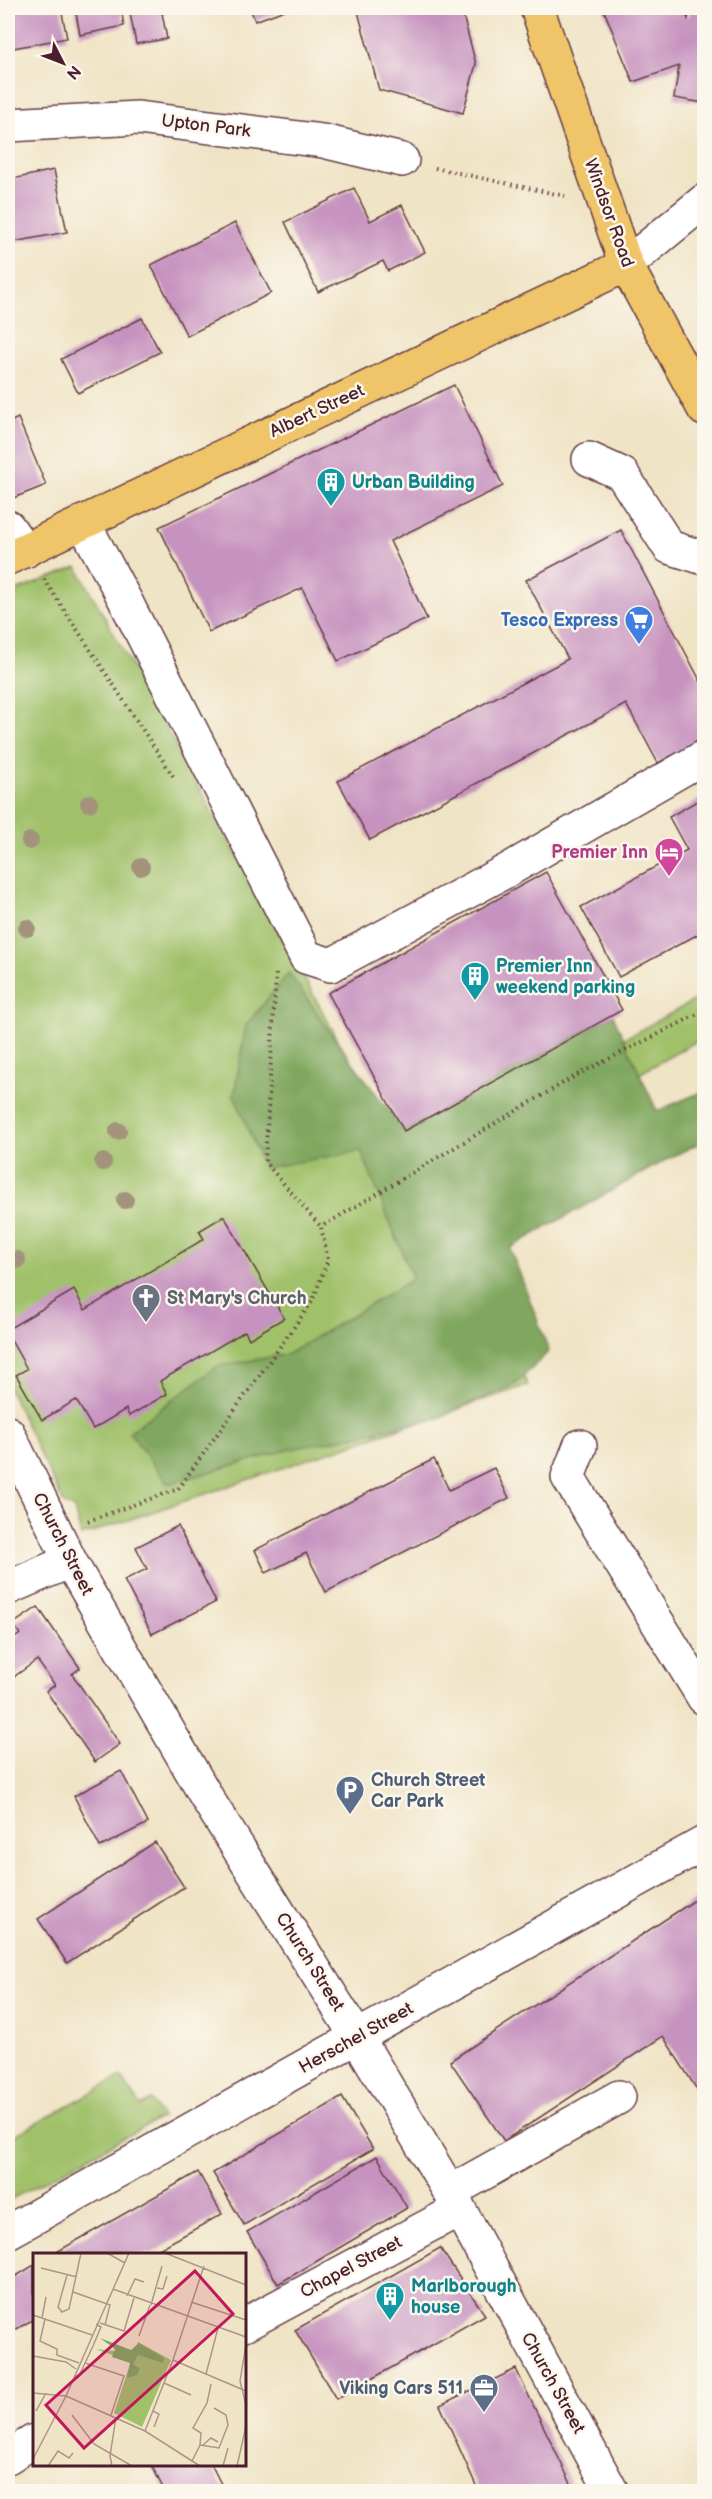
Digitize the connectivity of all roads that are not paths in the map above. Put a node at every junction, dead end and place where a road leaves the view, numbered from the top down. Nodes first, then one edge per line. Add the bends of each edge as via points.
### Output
1 (537, 8) edge
2 (8, 125) edge
3 (402, 160) road end
4 (705, 201) edge
5 (626, 265) junction
6 (705, 409) edge
7 (589, 459) dead end
8 (83, 522) junction
9 (13, 545) edge
10 (704, 558) edge
11 (705, 756) edge
12 (8, 1433) edge
13 (580, 1446) dead end
14 (70, 1561) junction
15 (8, 1588) edge
16 (705, 1698) edge
17 (705, 1843) edge
18 (357, 2037) junction
19 (619, 2097) dead end
20 (454, 2201) junction
21 (8, 2232) edge
22 (246, 2324) edge
23 (33, 2441) edge
24 (8, 2457) edge
25 (612, 2492) edge

1 - 5 main road, Windsor Road
2 - 3 street, Upton Park via 138,118 323,141
4 - 5 street
5 - 6 main road, Windsor Road
5 - 8 main road, Albert Street
7 - 10 street via 622,474 669,547
8 - 9 main road, Albert Street
8 - 11 street via 306,957 331,965 508,870
12 - 14 street, Church Street
13 - 16 street via 568,1477
14 - 15 street
14 - 18 street, Church Street via 210,1803
17 - 18 street, Herschel Street
18 - 20 street, Church Street
18 - 21 street, Herschel Street
19 - 20 street, Chapel Street
20 - 22 street, Chapel Street
20 - 25 street, Church Street
23 - 24 street

